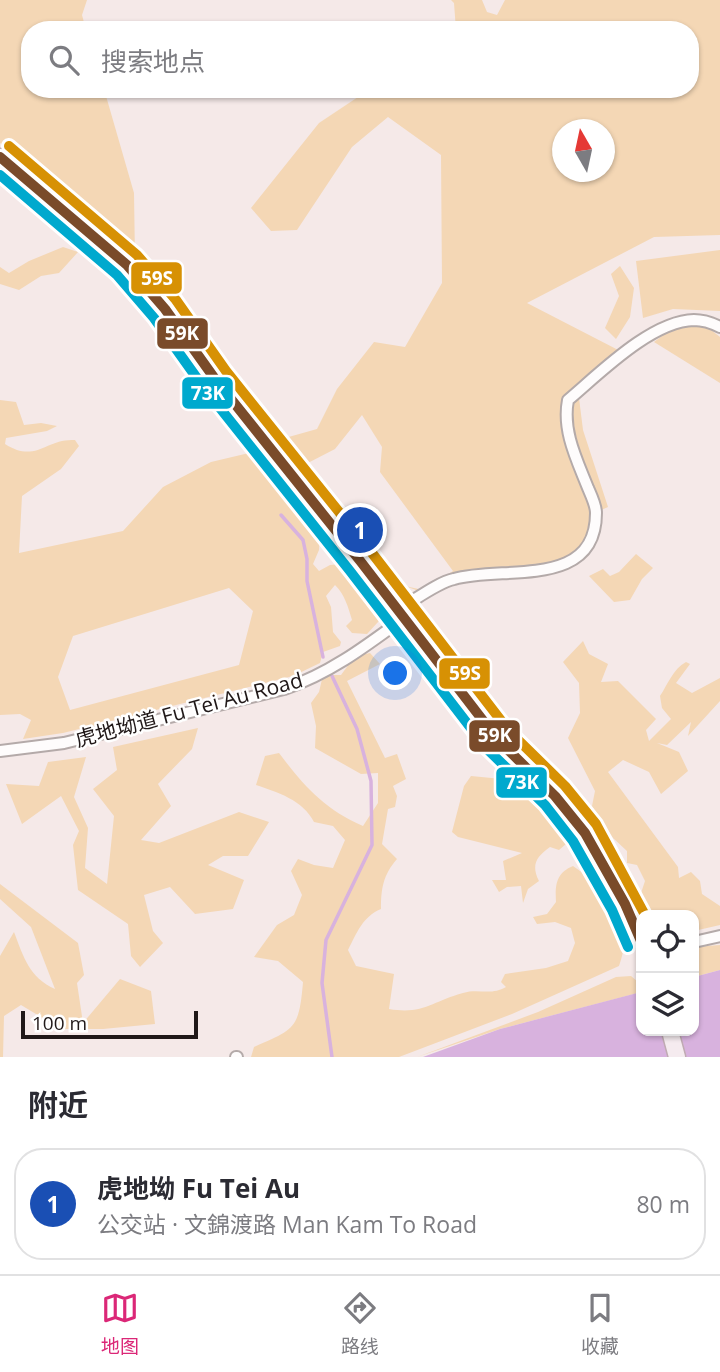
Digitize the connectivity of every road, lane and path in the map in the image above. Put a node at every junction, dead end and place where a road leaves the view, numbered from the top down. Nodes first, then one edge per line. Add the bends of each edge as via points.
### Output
1 (0, 157) edge
2 (720, 327) edge
3 (401, 614) junction
4 (0, 751) edge
5 (636, 929) edge
6 (720, 936) edge
7 (699, 941) edge
8 (671, 1036) edge
9 (677, 1057) edge

1 - 3 main road via 132,270
2 - 3 street, 虎地坳道 Fu Tei Au Road via 694,320 643,339 568,400 565,416 570,441 597,512 590,547 547,571 492,572 452,579
3 - 4 street, 虎地坳道 Fu Tei Au Road via 359,652 301,683 64,743
3 - 5 main road via 498,740 585,833
6 - 7 street
8 - 9 main road

